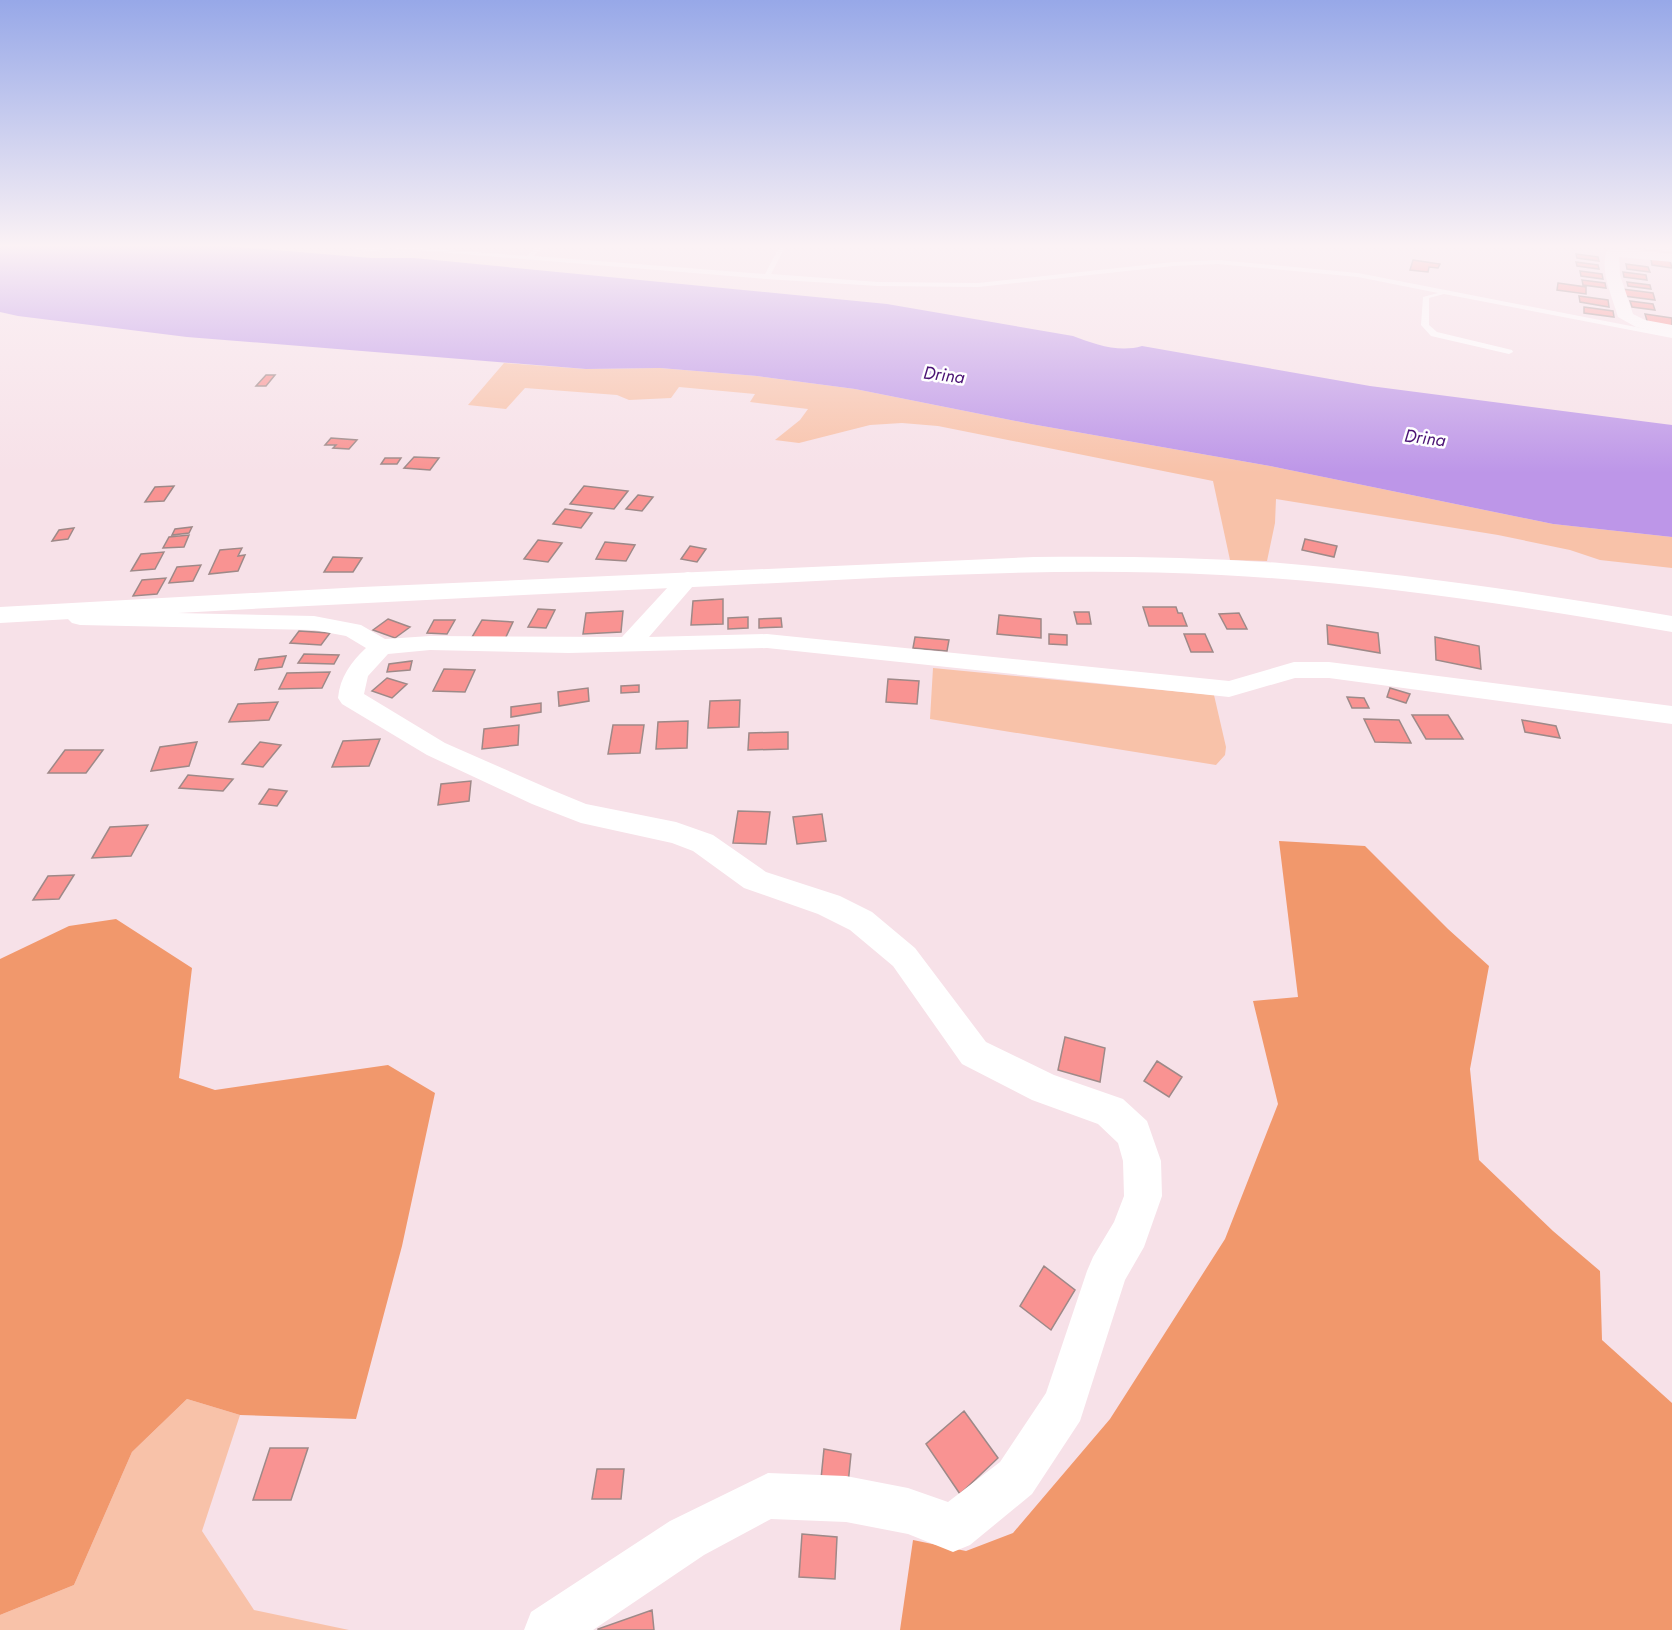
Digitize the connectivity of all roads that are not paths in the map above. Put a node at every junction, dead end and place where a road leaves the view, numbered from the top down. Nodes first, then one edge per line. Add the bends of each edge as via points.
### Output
1 (1425, 320) edge
2 (1589, 320) edge
3 (1633, 320) edge
4 (1672, 330) edge
5 (1672, 336) edge
6 (1509, 352) dead end
7 (688, 579) junction
8 (72, 611) junction
9 (0, 615) edge
10 (1672, 624) edge
11 (630, 643) junction
12 (381, 647) junction
13 (1672, 715) edge
14 (549, 1630) edge

1 - 6 lane via 1434,334
2 - 5 lane
3 - 4 street
7 - 8 street
7 - 10 street via 1069,564 1218,567 1376,579 1556,603
7 - 11 street
8 - 9 street
8 - 12 street via 80,618 314,623 353,630
11 - 12 street via 430,643
11 - 13 street via 767,641 1229,689 1294,670 1329,670
12 - 14 street via 363,663 350,686 351,698 436,749 542,797 581,813 676,833 703,843 755,880 830,905 861,921 904,957 974,1053 1045,1088 1110,1111 1134,1133 1142,1161 1143,1196 1130,1233 1107,1271 1064,1405 1016,1478 953,1528 908,1511 846,1499 768,1496 687,1538

